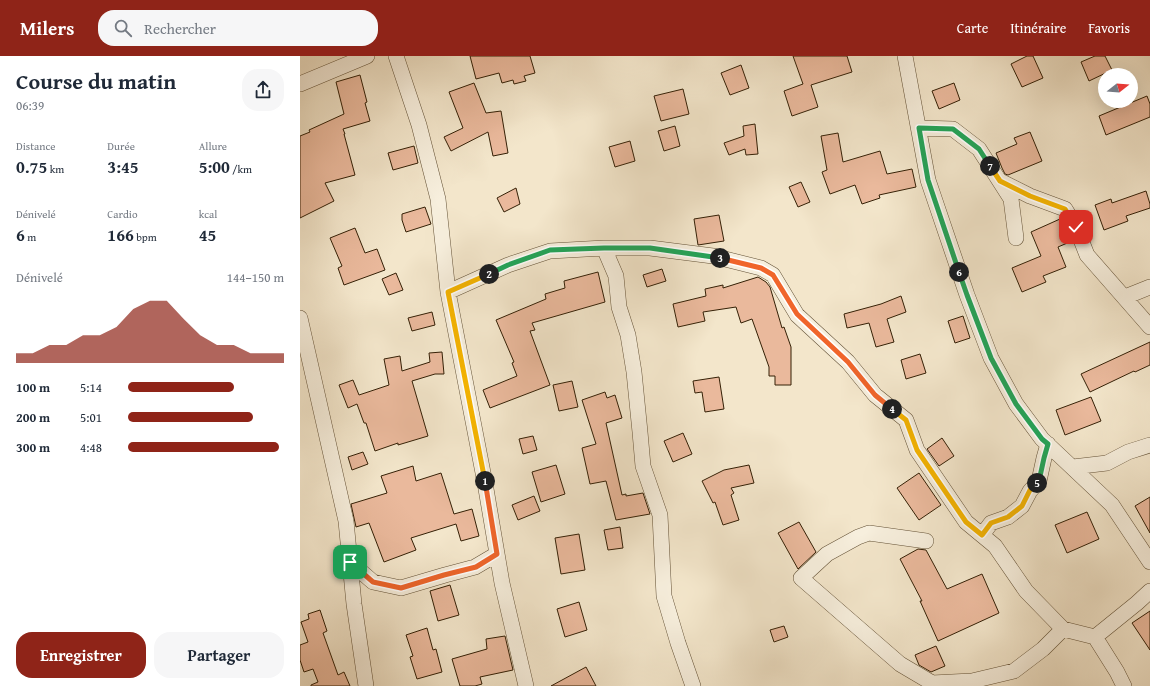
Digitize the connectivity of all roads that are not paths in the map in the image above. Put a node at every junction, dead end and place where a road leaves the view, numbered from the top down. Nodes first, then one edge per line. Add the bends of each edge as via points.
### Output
1 (367, 56) edge
2 (396, 56) edge
3 (905, 56) edge
4 (300, 84) edge
5 (919, 128) junction
6 (1000, 181) junction
7 (1016, 238) dead end
8 (604, 248) junction
9 (1150, 287) edge
10 (448, 292) junction
11 (1125, 297) junction
12 (300, 318) edge
13 (1150, 327) edge
14 (1048, 444) junction
15 (1150, 445) edge
16 (1073, 467) junction
17 (982, 535) junction
18 (926, 541) dead end
19 (497, 554) junction
20 (350, 562) junction
21 (1150, 562) edge
22 (1150, 591) edge
23 (1063, 629) junction
24 (1095, 636) junction
25 (366, 686) edge
26 (526, 686) edge
27 (693, 686) edge
28 (1124, 686) edge

1 - 4 street
2 - 10 street via 419,125 438,199
3 - 5 street
5 - 6 street via 953,129 979,149
5 - 14 street via 928,180 991,358 1016,404
6 - 7 street via 1011,199
6 - 11 street via 1065,209 1088,255
8 - 10 street via 550,250 508,265
8 - 17 street via 650,248 713,256 761,268 773,275 797,314 848,362 875,395 906,420 917,450 966,522
8 - 27 street via 616,276 619,307 628,335 643,466 660,515 664,596
9 - 11 street
10 - 19 street
11 - 13 street
12 - 20 street via 346,521
14 - 16 street
14 - 17 street via 1039,481 1030,490 1022,506 1008,517 991,523
15 - 16 street via 1128,452 1107,463
16 - 21 street via 1112,505
17 - 23 street via 995,546 1026,591
18 - 23 street via 869,533 827,554 801,578 900,664 932,683 972,681 1014,671 1043,649
19 - 20 street via 476,567 401,588 373,582
19 - 26 street
20 - 25 street
22 - 24 street
23 - 24 street
24 - 28 street

